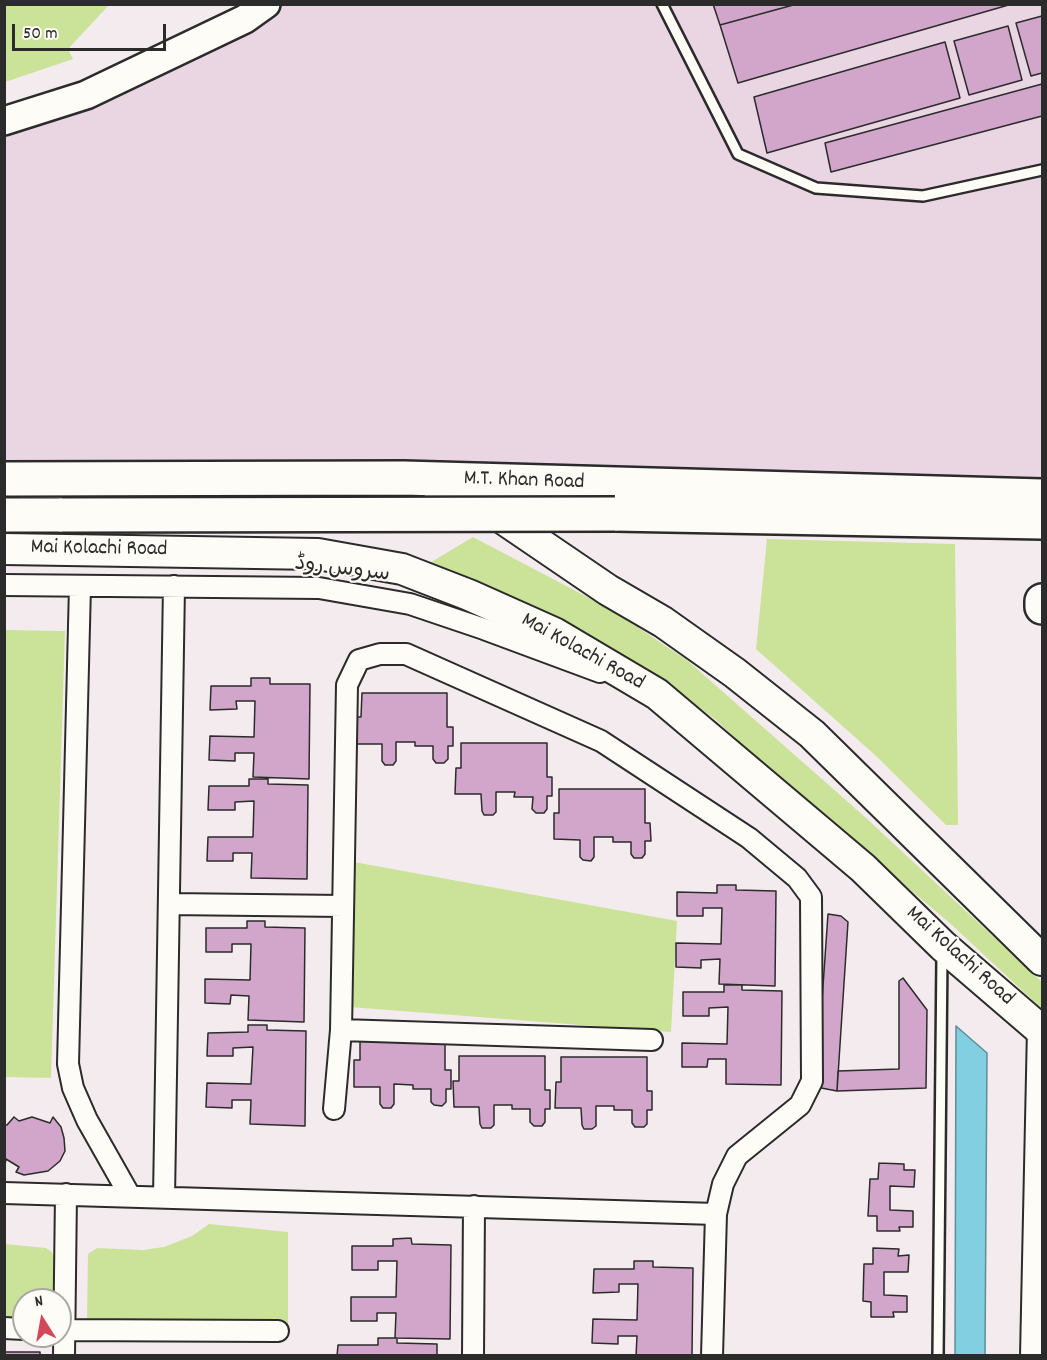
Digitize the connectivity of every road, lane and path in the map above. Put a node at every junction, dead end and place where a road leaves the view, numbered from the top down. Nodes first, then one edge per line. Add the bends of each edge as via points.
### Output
1 (266, 4) edge
2 (662, 4) edge
3 (4, 121) edge
4 (1042, 170) edge
5 (404, 478) junction
6 (4, 479) edge
7 (1034, 509) edge
8 (4, 515) edge
9 (4, 549) edge
10 (4, 585) edge
11 (80, 586) junction
12 (174, 586) junction
13 (1042, 601) edge
14 (1042, 607) edge
15 (657, 694) junction
16 (169, 904) junction
17 (343, 906) junction
18 (943, 946) junction
19 (1042, 960) edge
20 (341, 1030) junction
21 (1040, 1030) edge
22 (652, 1040) dead end
23 (334, 1109) dead end
24 (4, 1193) edge
25 (66, 1194) junction
26 (130, 1196) junction
27 (164, 1197) junction
28 (474, 1206) junction
29 (716, 1214) junction
30 (63, 1288) edge
31 (72, 1330) edge
32 (278, 1331) dead end
33 (473, 1356) edge
34 (711, 1356) edge
35 (938, 1356) edge
36 (1031, 1356) edge

1 - 3 street via 245,19 86,95
2 - 4 lane via 738,154 757,163 816,188 923,196
5 - 6 highway, M.T. Khan Road
5 - 7 highway, M.T. Khan Road via 884,492
5 - 19 main road via 464,492 735,673 812,734
7 - 8 highway, M.T. Khan Road, bridge
9 - 15 main road, Mai Kolachi Road via 318,554 402,569 554,633
10 - 11 street, سروس روڈ
11 - 12 street, سروس روڈ
11 - 26 street via 68,1064 82,1109
12 - 15 street, سروس روڈ via 320,588 410,604
12 - 16 street
13 - 14 highway
15 - 18 main road, Mai Kolachi Road via 862,868
16 - 17 street
16 - 27 street
17 - 20 street
17 - 29 street via 347,685 359,660 380,654 406,654 601,741 749,838 797,878 811,897 812,1081 800,1105 737,1156 723,1184
18 - 21 main road, Mai Kolachi Road
18 - 35 lane
20 - 22 street
20 - 23 street
21 - 36 street
24 - 25 street
25 - 26 street
25 - 30 street
26 - 27 street
27 - 28 street
28 - 29 street
28 - 33 street
29 - 34 street
31 - 32 street

